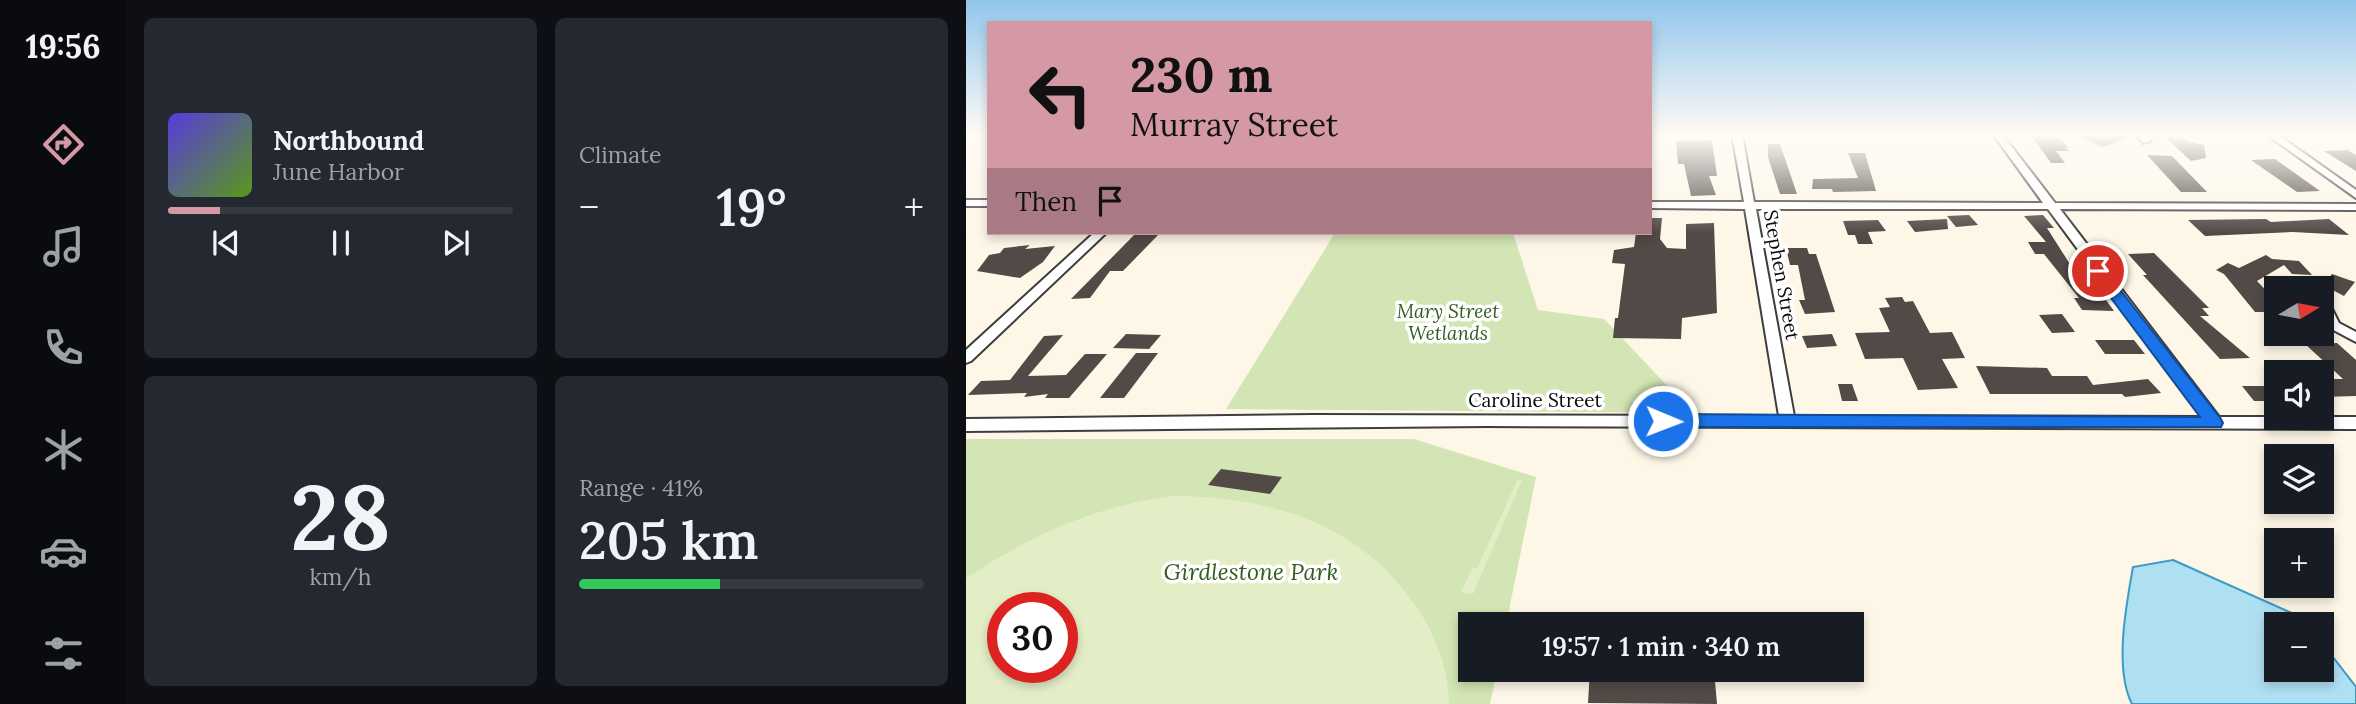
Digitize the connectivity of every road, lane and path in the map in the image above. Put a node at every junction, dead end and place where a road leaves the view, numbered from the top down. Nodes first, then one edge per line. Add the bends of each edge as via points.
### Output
1 (1743, 167) edge
2 (2021, 167) edge
3 (2316, 167) edge
4 (2356, 195) edge
5 (966, 203) edge
6 (987, 203) edge
7 (1652, 205) edge
8 (1750, 205) junction
9 (2049, 206) junction
10 (2356, 207) edge
11 (1099, 235) edge
12 (2334, 325) edge
13 (2356, 338) edge
14 (966, 358) edge
15 (1788, 423) junction
16 (2215, 423) junction
17 (2356, 423) edge
18 (966, 425) edge

1 - 8 street, Stephen Street
2 - 9 street
3 - 4 street
5 - 6 street
7 - 8 street
8 - 9 street
8 - 15 street, Stephen Street
9 - 10 street
9 - 16 street
11 - 14 street
12 - 13 street
15 - 16 street, Caroline Street
15 - 18 street, Caroline Street via 1481,418
16 - 17 street, Caroline Street

